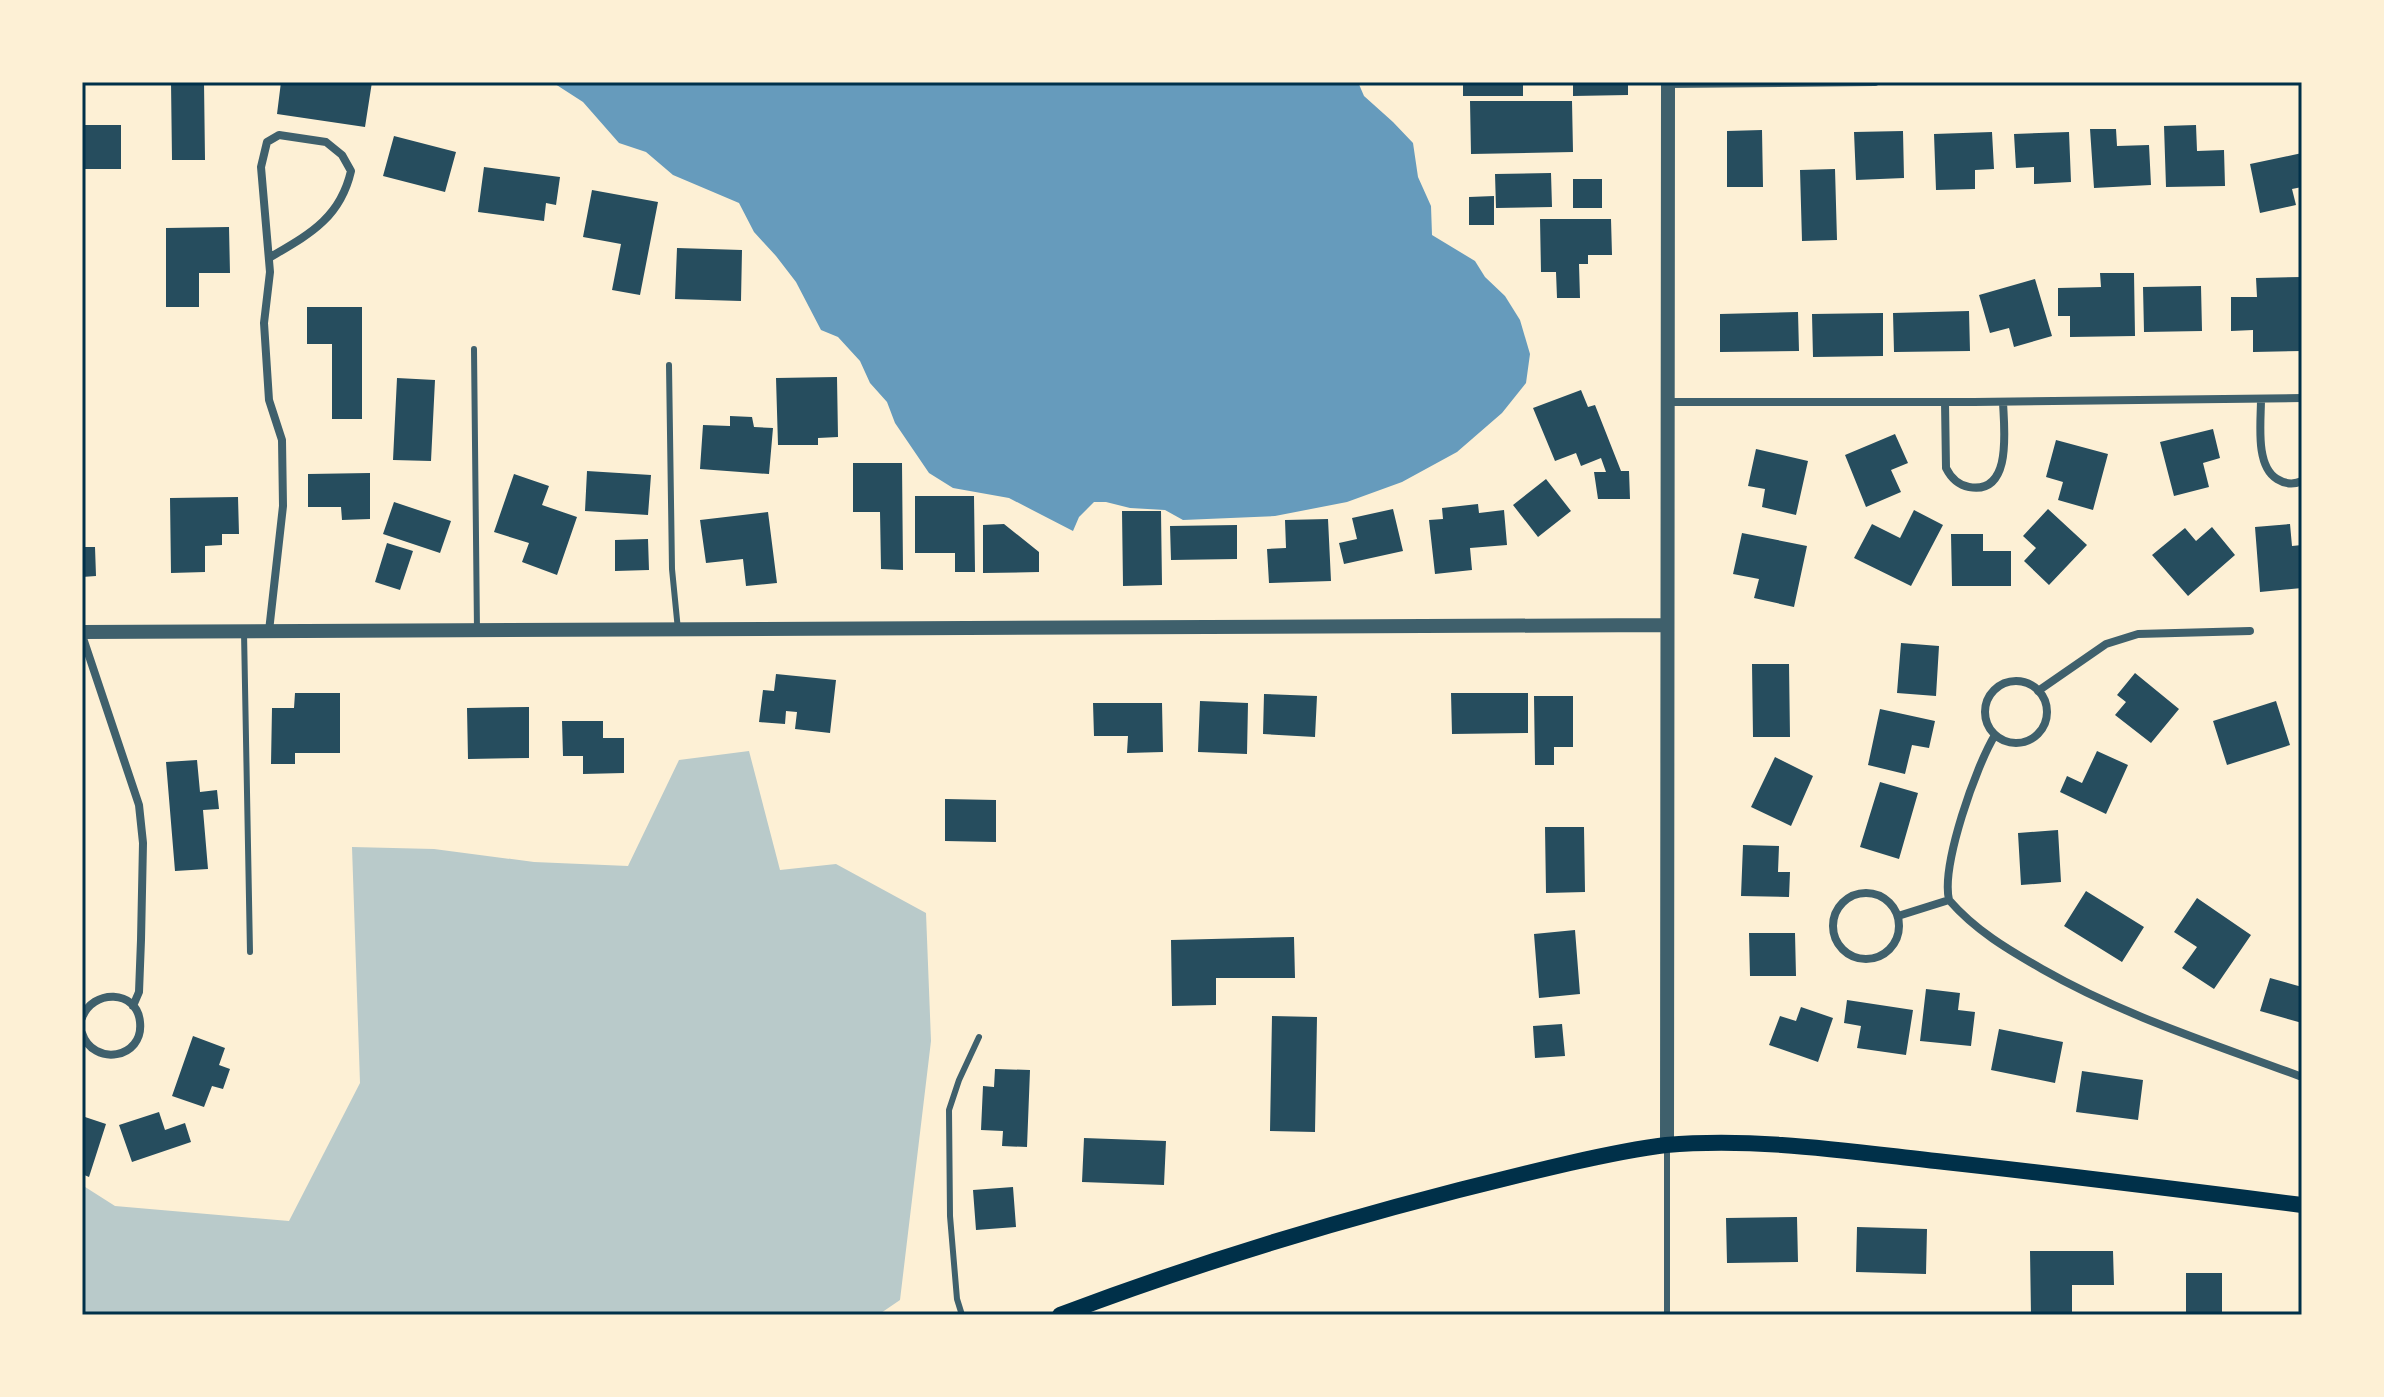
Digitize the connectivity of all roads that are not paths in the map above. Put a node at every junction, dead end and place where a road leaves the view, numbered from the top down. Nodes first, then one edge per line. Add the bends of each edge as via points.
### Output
1 (1875, 82) edge
2 (1668, 83) edge
3 (269, 258) junction
4 (474, 349) dead end
5 (669, 365) dead end
6 (2302, 398) edge
7 (2261, 399) junction
8 (1668, 402) junction
9 (1945, 402) junction
10 (2003, 402) junction
11 (2302, 481) edge
12 (1666, 625) junction
13 (678, 630) junction
14 (477, 631) junction
15 (2250, 631) dead end
16 (244, 632) junction
17 (269, 632) junction
18 (82, 634) edge
19 (2038, 691) junction
20 (1995, 735) junction
21 (1949, 900) junction
22 (1898, 916) junction
23 (250, 952) dead end
24 (133, 1006) junction
25 (82, 1018) edge
26 (82, 1033) edge
27 (979, 1037) dead end
28 (2302, 1077) edge
29 (1667, 1145) junction
30 (2302, 1205) edge
31 (962, 1315) edge
32 (1060, 1315) edge
33 (1667, 1315) edge

1 - 2 street
2 - 8 street
3 - 3 street via 311,234 347,188 351,171 326,142 279,135 267,142 261,167
3 - 17 street via 264,323 269,400 282,440 283,506
4 - 14 lane
5 - 13 lane
6 - 7 street
7 - 10 street
7 - 11 street via 2262,463 2283,483
8 - 9 street
8 - 12 street
9 - 10 street
9 - 10 street via 1946,468 1959,483 1979,487 1996,477 2004,462
12 - 13 street
12 - 29 street
13 - 14 street
14 - 17 street
15 - 19 street via 2138,634 2106,644
16 - 17 street
16 - 18 street
16 - 23 lane
18 - 24 street via 139,805 141,940 139,992
19 - 20 street via 2047,715 2039,733 2013,743
19 - 20 street via 2017,681 1996,688 1986,706 1988,727
20 - 21 street via 1978,769 1950,861
21 - 22 street
21 - 28 street via 1990,939 2082,992
22 - 22 street via 1892,947 1874,959 1844,952 1833,933 1835,911 1862,892 1884,898
24 - 25 street via 126,999 107,996 90,1004
24 - 26 street via 141,1024 128,1050 98,1053
27 - 31 lane via 949,1110 950,1216
29 - 30 main road via 1797,1145
29 - 32 main road via 1544,1169 1332,1223 1148,1281
29 - 33 lane

